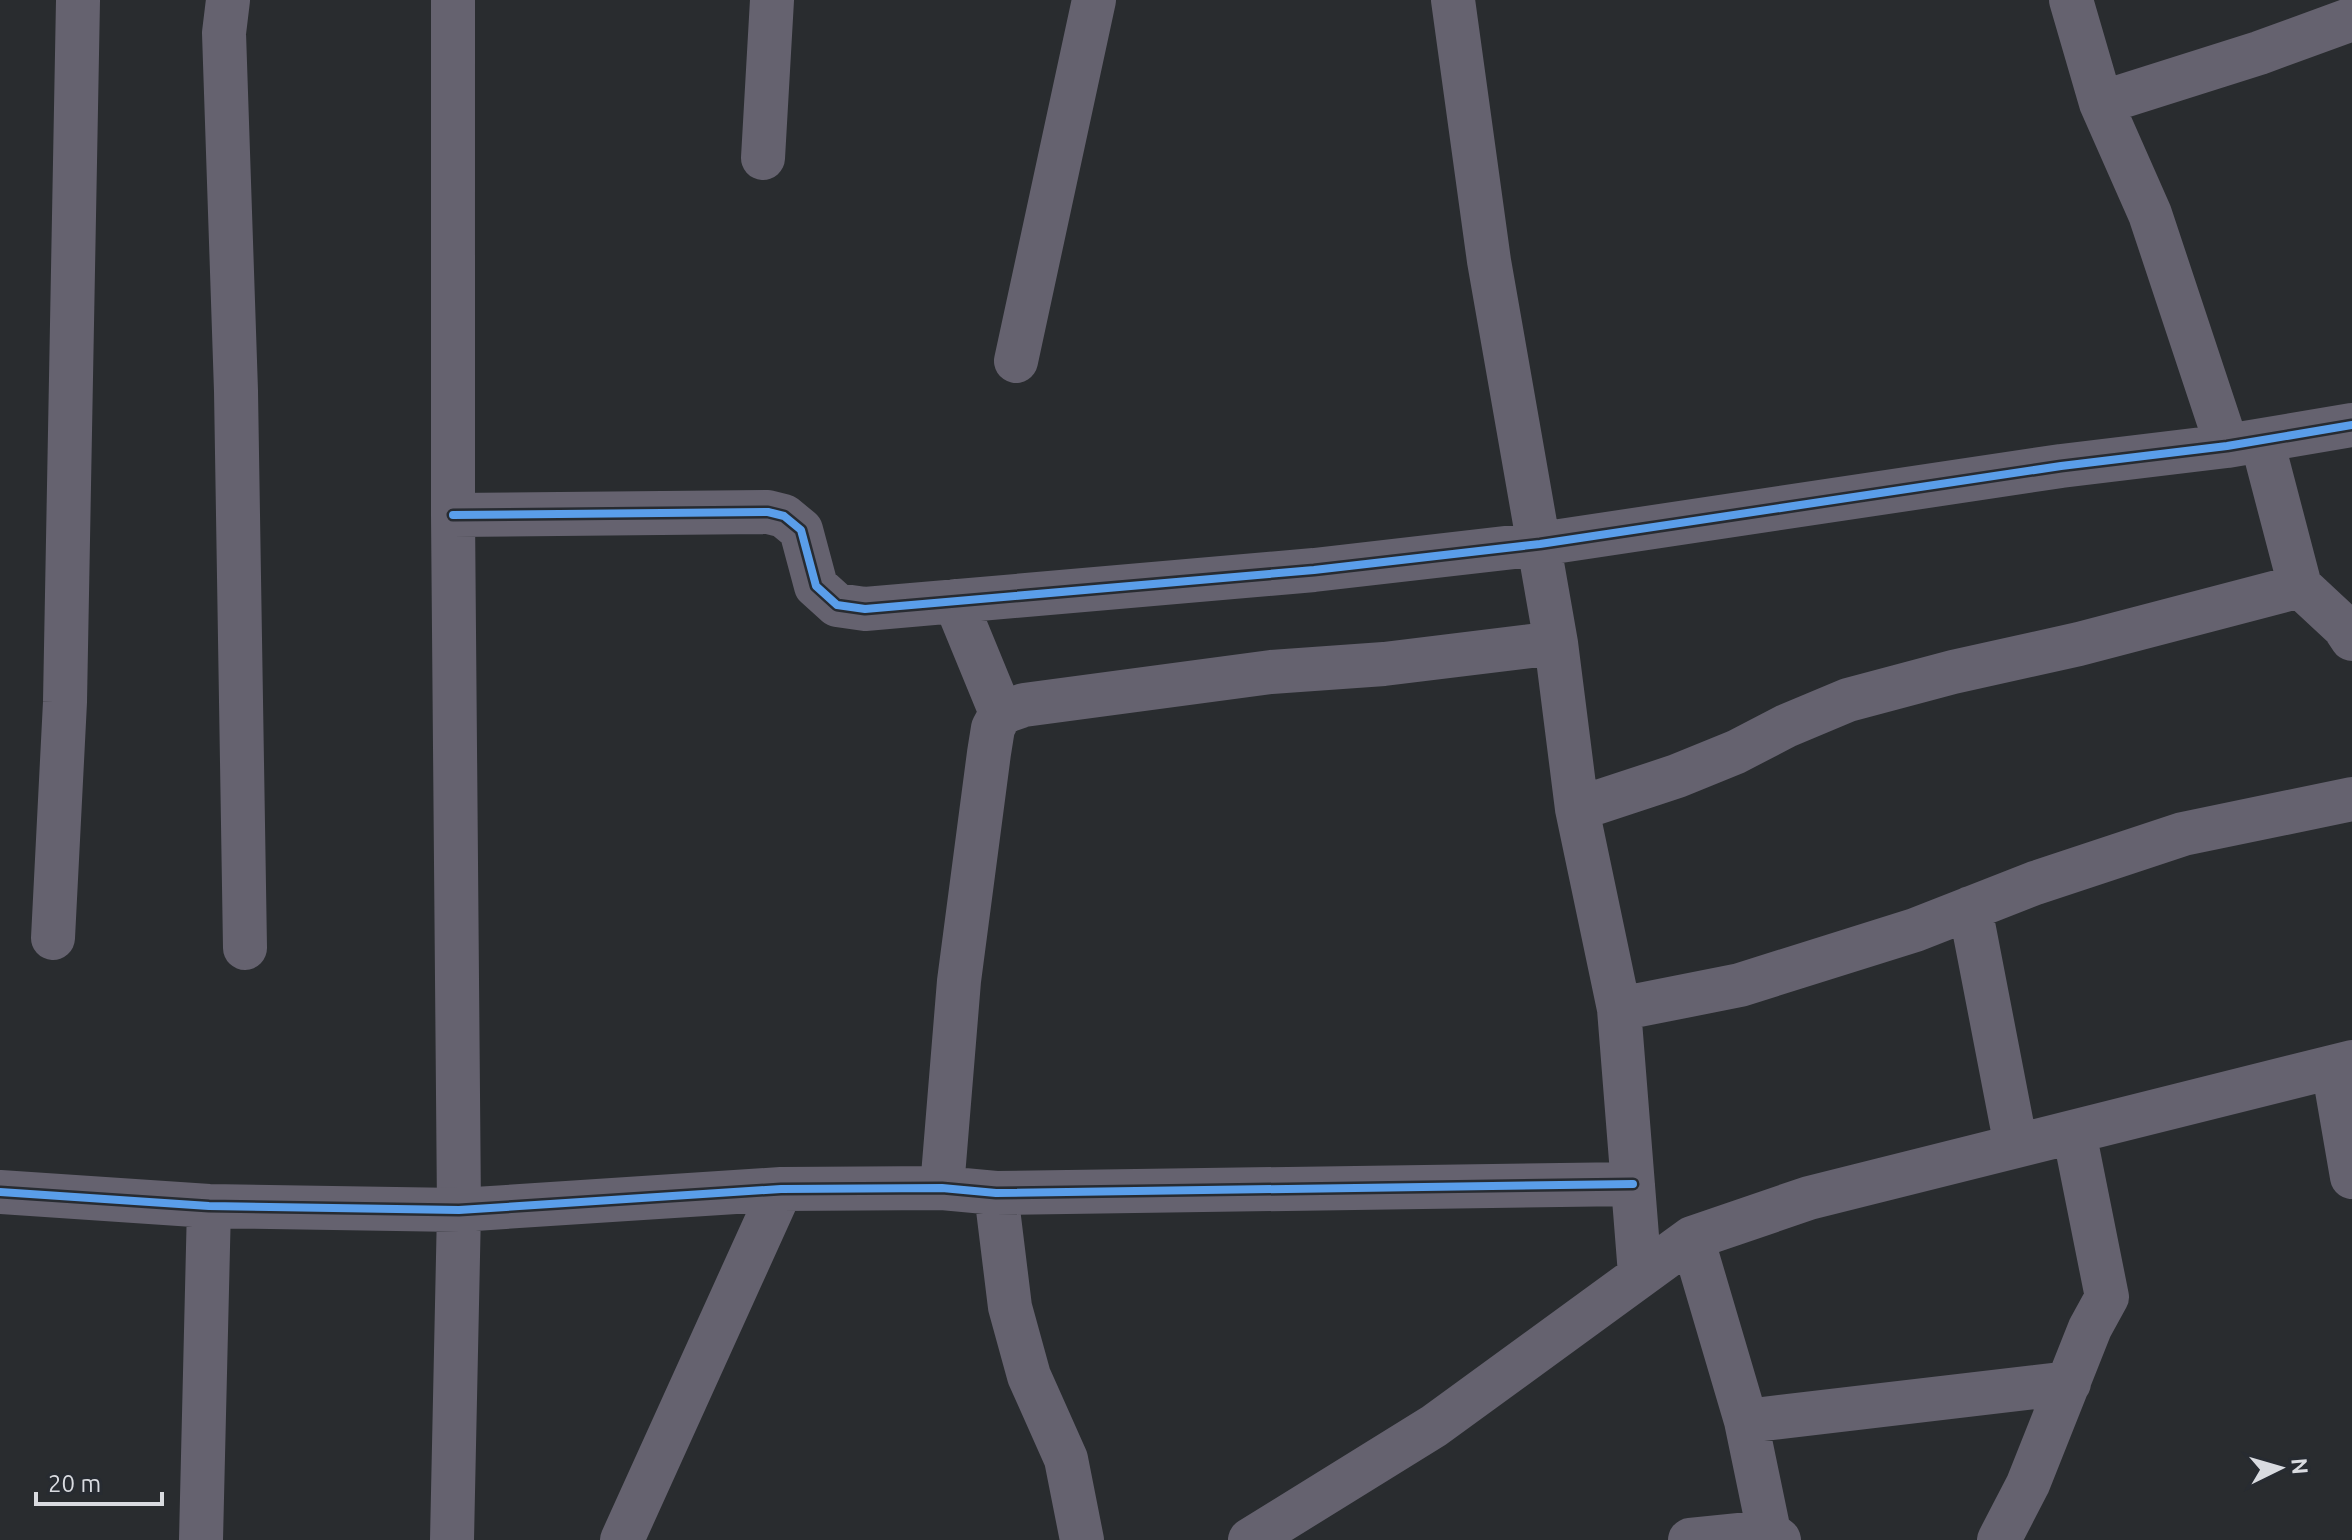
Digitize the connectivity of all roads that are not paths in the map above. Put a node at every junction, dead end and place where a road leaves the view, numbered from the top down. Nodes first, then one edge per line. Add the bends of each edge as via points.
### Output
1 (78, 0) edge
2 (228, 0) edge
3 (453, 0) edge
4 (772, 0) edge
5 (1094, 0) edge
6 (1453, 0) edge
7 (2071, 0) edge
8 (2352, 19) edge
9 (2101, 103) junction
10 (763, 158) dead end
11 (1016, 361) dead end
12 (2352, 425) edge
13 (2245, 444) junction
14 (453, 515) junction
15 (1540, 544) junction
16 (2300, 586) junction
17 (955, 601) junction
18 (2352, 639) edge
19 (1556, 643) junction
20 (1001, 713) junction
21 (2352, 799) edge
22 (1577, 809) junction
23 (1970, 908) junction
24 (53, 938) dead end
25 (245, 948) dead end
26 (1619, 1009) junction
27 (2342, 1064) edge
28 (2074, 1132) junction
29 (2016, 1146) junction
30 (2352, 1177) edge
31 (1633, 1184) junction
32 (942, 1188) junction
33 (781, 1189) junction
34 (12, 1192) edge
35 (996, 1193) junction
36 (209, 1206) junction
37 (459, 1210) junction
38 (1692, 1238) junction
39 (1640, 1274) junction
40 (2069, 1383) junction
41 (1746, 1421) junction
42 (1774, 1536) edge
43 (1256, 1538) edge
44 (201, 1540) edge
45 (452, 1540) edge
46 (622, 1540) edge
47 (1082, 1540) edge
48 (1690, 1540) edge
49 (1999, 1540) edge

1 - 24 street via 65,702
2 - 25 street via 224,33
3 - 14 street
4 - 10 street
5 - 11 street
6 - 15 street via 1489,261
7 - 9 street
8 - 9 street
9 - 13 street
12 - 13 street
13 - 15 street via 2061,466
13 - 16 street
14 - 17 street via 768,512 784,516 801,530 816,586 837,605 865,609
14 - 37 street
15 - 17 street
15 - 19 street
16 - 18 street
16 - 22 street via 1848,700 1689,771
17 - 20 street
19 - 20 street via 1271,672 1024,705
19 - 22 street
20 - 32 street via 993,728 959,981
21 - 23 street via 2183,834
22 - 26 street
23 - 26 street via 1740,985
23 - 29 street
26 - 31 street
27 - 28 street
27 - 30 street
28 - 29 street
28 - 40 street via 2107,1297
29 - 38 street via 1809,1198
31 - 35 street
31 - 39 street
32 - 33 street
32 - 35 street
33 - 37 street
33 - 46 street
34 - 36 street
35 - 47 street via 1010,1307 1029,1376 1066,1459
36 - 37 street
36 - 44 street
37 - 45 street
38 - 39 street
38 - 41 street
39 - 43 street via 1434,1426
40 - 41 street
40 - 49 street
41 - 42 street
42 - 48 street

